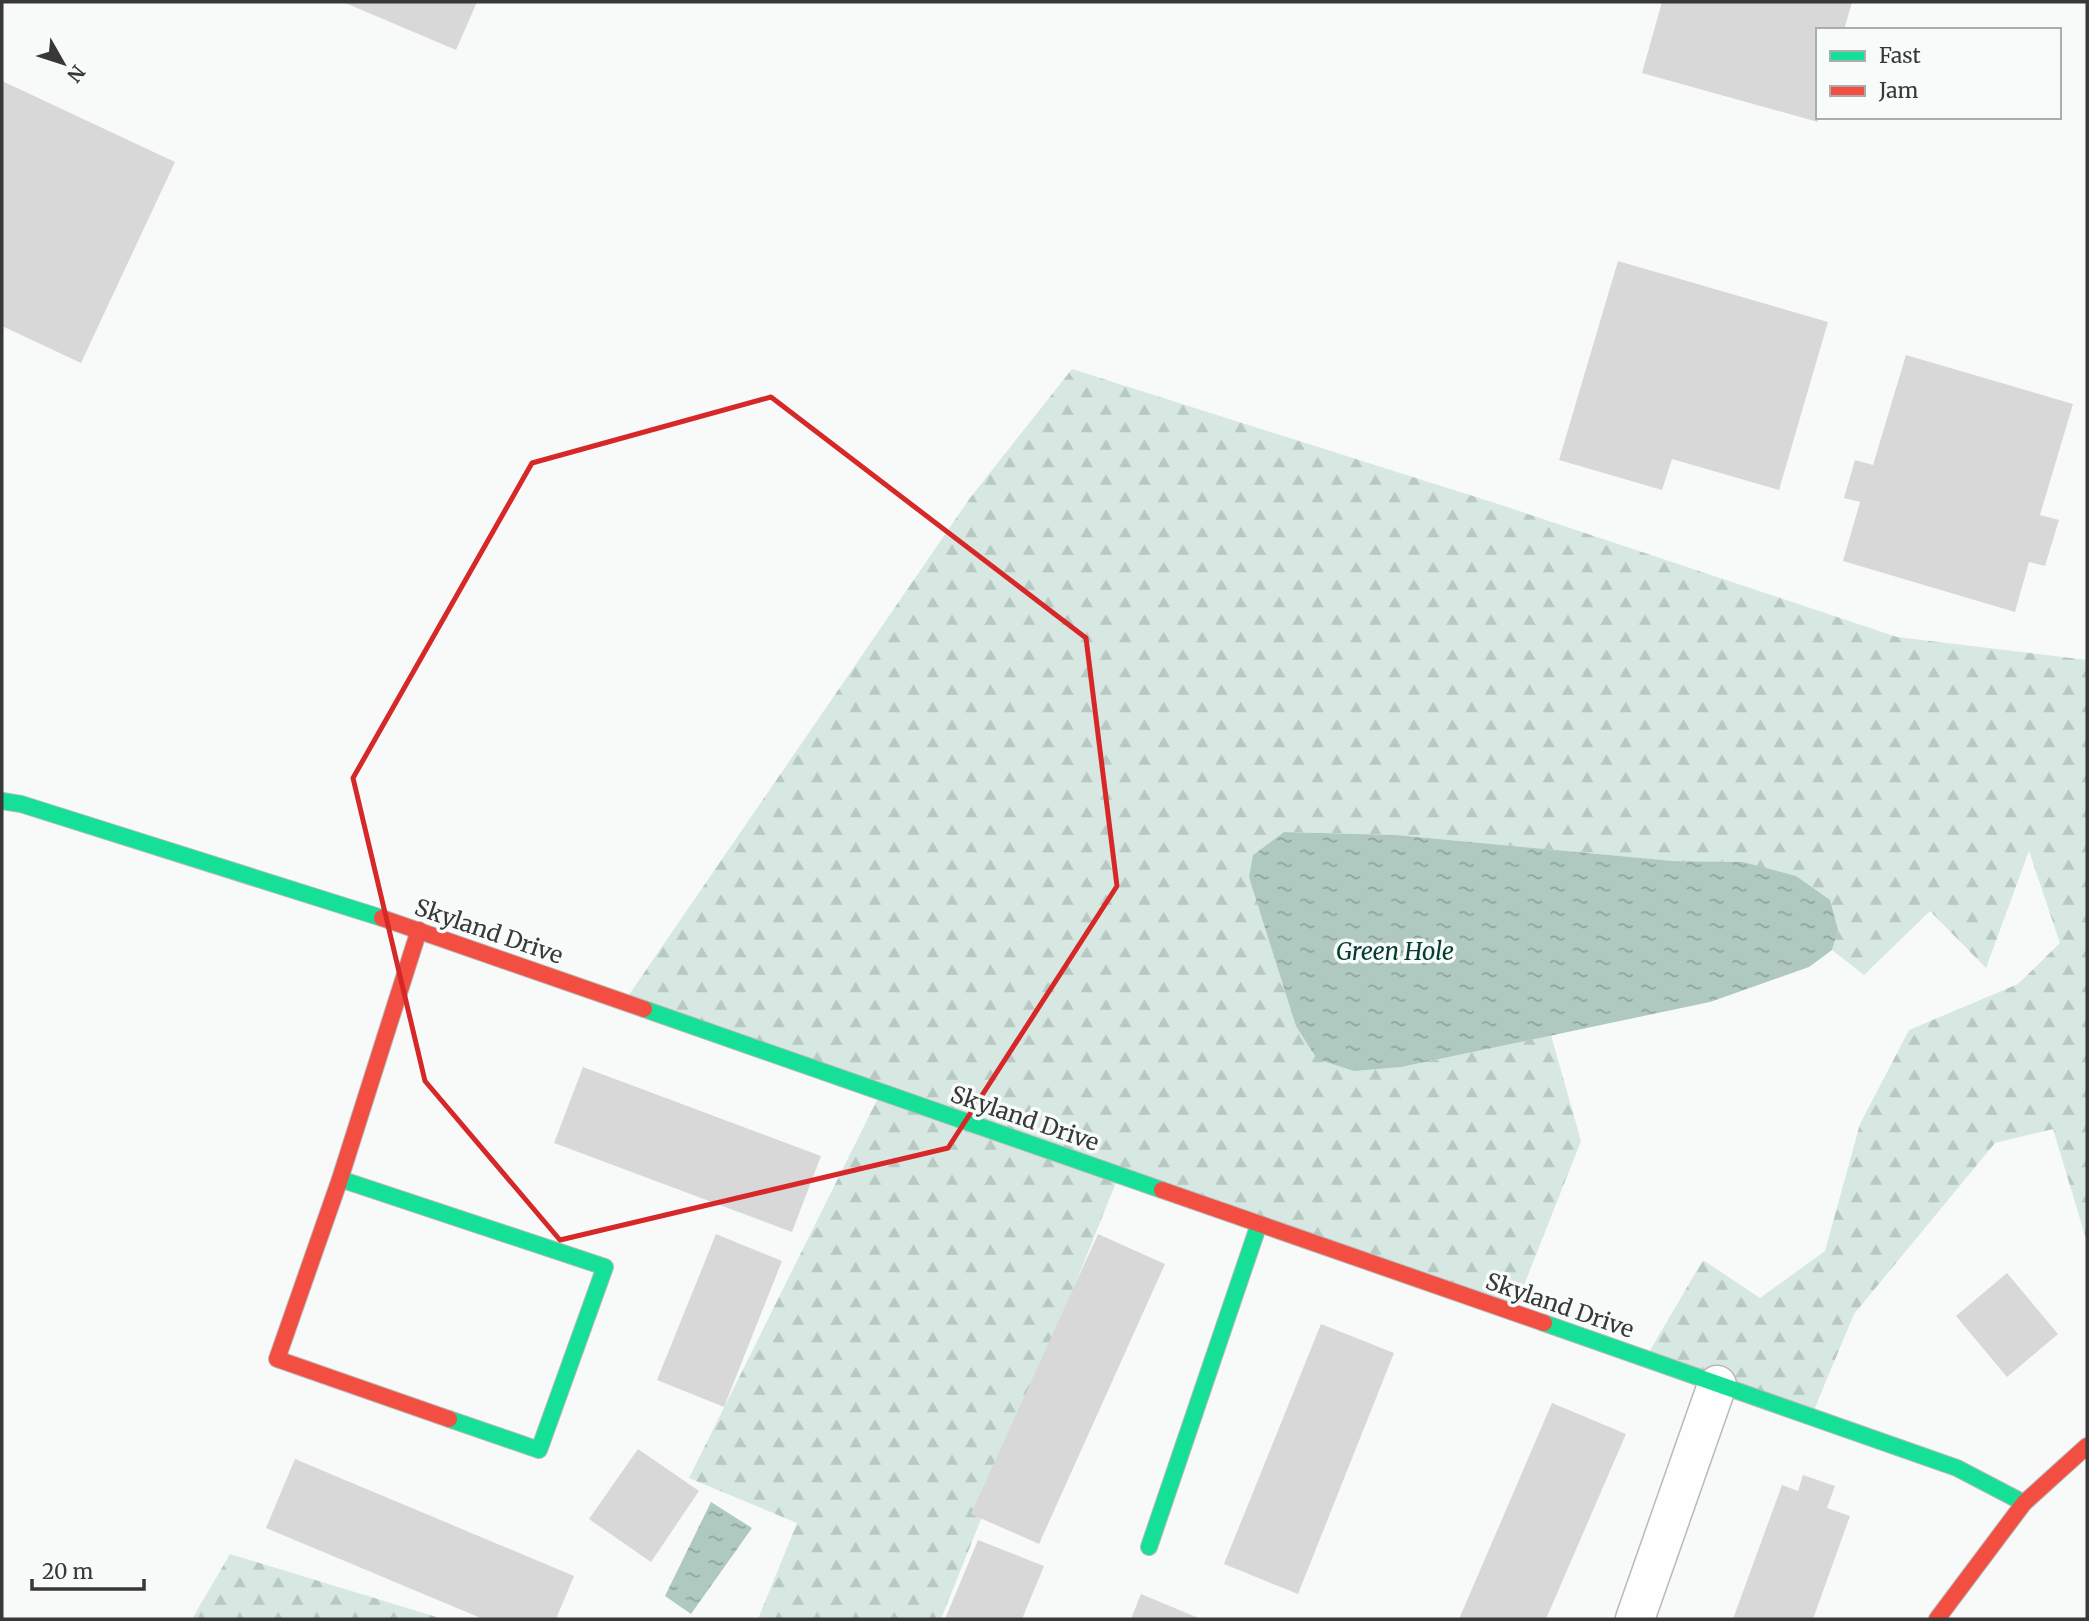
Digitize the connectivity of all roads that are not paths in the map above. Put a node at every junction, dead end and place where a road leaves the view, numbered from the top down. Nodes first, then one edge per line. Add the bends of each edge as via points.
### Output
1 (2, 801) edge
2 (419, 930) junction
3 (340, 1179) junction
4 (1259, 1224) junction
5 (1717, 1385) junction
6 (2087, 1446) edge
7 (2024, 1503) junction
8 (1149, 1547) dead end
9 (1635, 1619) edge
10 (1937, 1619) edge

1 - 2 street, Skyland Drive
2 - 3 street
2 - 4 street, Skyland Drive
3 - 3 street via 276,1359 540,1450 605,1267
4 - 5 street, Skyland Drive
4 - 8 street
5 - 7 street, Skyland Drive via 1957,1468
5 - 9 street
6 - 7 street
7 - 10 street

